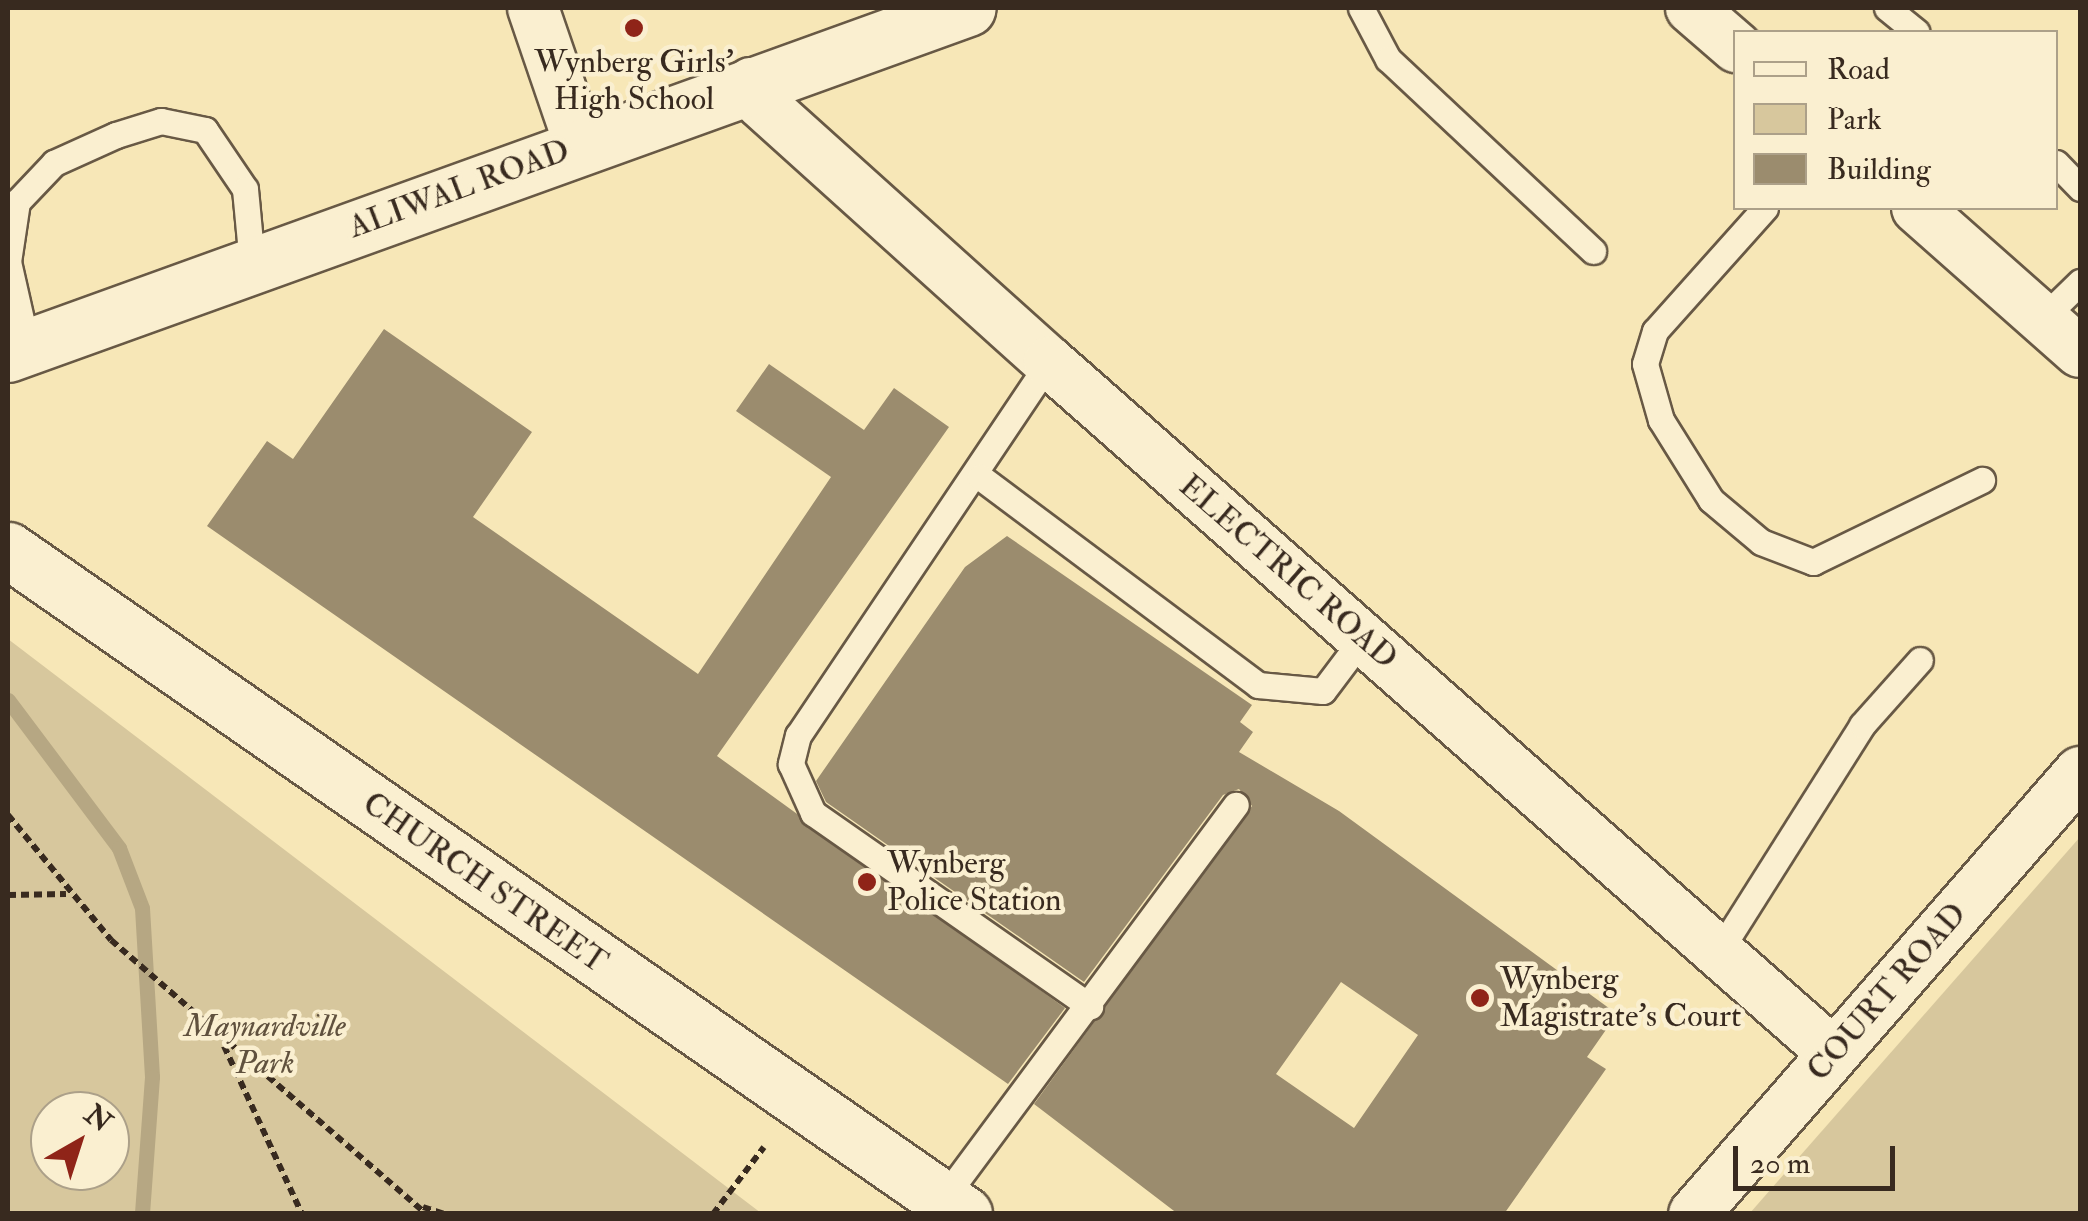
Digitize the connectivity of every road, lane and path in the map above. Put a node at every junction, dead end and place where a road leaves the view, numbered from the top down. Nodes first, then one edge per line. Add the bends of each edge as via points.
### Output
1 (532, 8) edge
2 (968, 8) edge
3 (1361, 8) edge
4 (1691, 8) edge
5 (1887, 8) edge
6 (1914, 30) edge
7 (1733, 44) edge
8 (751, 83) junction
9 (580, 145) junction
10 (2058, 165) edge
11 (2080, 188) edge
12 (1764, 210) edge
13 (1919, 210) edge
14 (1592, 251) dead end
15 (252, 263) junction
16 (2080, 282) edge
17 (2043, 318) junction
18 (17, 350) edge
19 (2080, 352) edge
20 (1049, 362) junction
21 (980, 477) junction
22 (1982, 480) dead end
23 (8, 550) edge
24 (1363, 638) junction
25 (1920, 660) dead end
26 (2080, 772) edge
27 (1236, 805) dead end
28 (8, 816) edge
29 (67, 894) junction
30 (8, 895) edge
31 (1720, 950) junction
32 (1090, 1006) junction
33 (221, 1040) junction
34 (1833, 1053) junction
35 (764, 1147) dead end
36 (416, 1206) junction
37 (954, 1206) edge
38 (302, 1214) edge
39 (426, 1214) edge
40 (445, 1214) edge
41 (713, 1214) edge
42 (1694, 1214) edge

1 - 9 street
2 - 8 street, ALIWAL ROAD
3 - 14 lane via 1388,58
4 - 7 street
5 - 6 lane
8 - 9 street, ALIWAL ROAD
8 - 20 street, ELECTRIC ROAD via 761,103
9 - 15 street, ALIWAL ROAD
10 - 11 lane
12 - 22 lane via 1655,331 1645,364 1661,420 1711,500 1761,542 1813,562
13 - 17 street
15 - 18 street, ALIWAL ROAD
15 - 18 lane via 245,189 206,130 161,121 116,135 54,163 17,202 8,262
16 - 17 lane
17 - 19 street
20 - 21 lane
20 - 24 street, ELECTRIC ROAD
21 - 24 lane via 1258,685 1323,691
21 - 32 lane via 798,735 792,780 812,813
23 - 37 street, CHURCH STREET
24 - 31 street, ELECTRIC ROAD
25 - 31 lane via 1862,725
26 - 34 street, COURT ROAD
27 - 32 lane
28 - 29 path
29 - 30 path
29 - 33 path
31 - 34 street, ELECTRIC ROAD
32 - 37 lane
33 - 36 path
33 - 38 path
34 - 42 street, COURT ROAD
35 - 41 path
36 - 39 path
36 - 40 path

